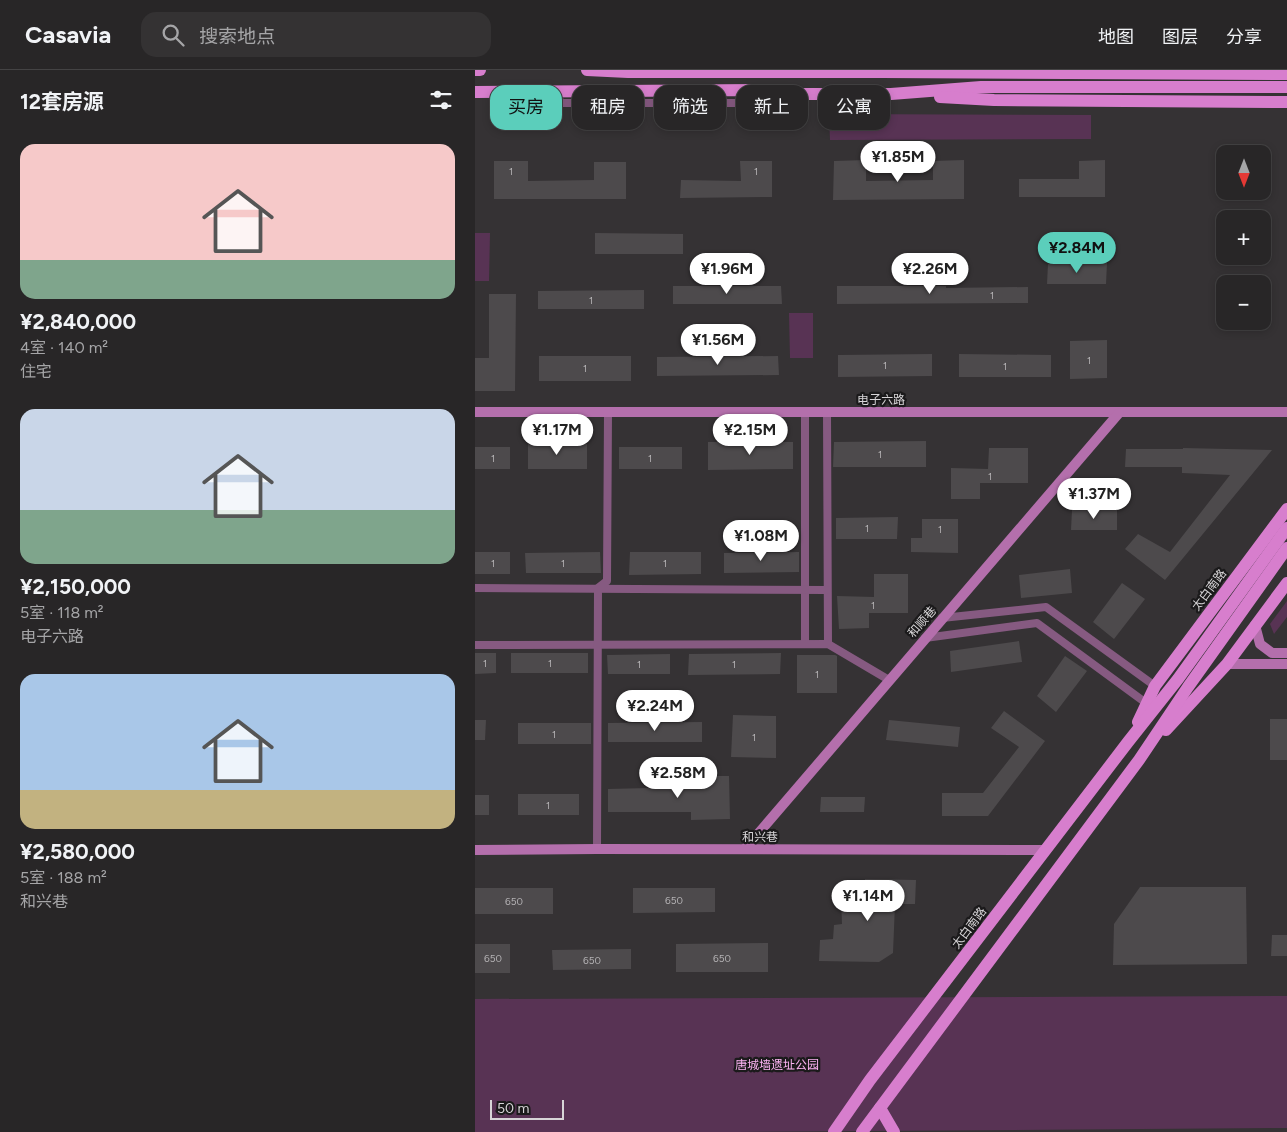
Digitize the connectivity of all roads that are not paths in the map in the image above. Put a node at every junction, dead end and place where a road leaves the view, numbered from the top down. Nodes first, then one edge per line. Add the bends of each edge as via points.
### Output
1 (475, 70) edge
2 (480, 70) edge
3 (587, 70) edge
4 (897, 70) edge
5 (757, 72) junction
6 (883, 72) junction
7 (1287, 74) edge
8 (757, 85) edge
9 (1287, 87) edge
10 (736, 90) edge
11 (475, 92) edge
12 (490, 92) edge
13 (562, 92) edge
14 (808, 94) edge
15 (891, 94) junction
16 (562, 102) edge
17 (1287, 102) edge
18 (736, 103) edge
19 (475, 412) edge
20 (1287, 412) edge
21 (608, 413) junction
22 (805, 413) junction
23 (827, 413) junction
24 (1119, 413) junction
25 (1287, 509) edge
26 (1287, 528) edge
27 (1287, 548) edge
28 (1287, 583) edge
29 (475, 588) edge
30 (598, 588) junction
31 (805, 590) junction
32 (827, 590) junction
33 (942, 618) junction
34 (1255, 625) junction
35 (925, 638) junction
36 (475, 644) edge
37 (598, 644) junction
38 (805, 644) junction
39 (828, 644) junction
40 (1287, 654) edge
41 (1227, 664) junction
42 (1287, 664) edge
43 (889, 680) junction
44 (1183, 683) junction
45 (1155, 686) junction
46 (1146, 703) junction
47 (1128, 742) junction
48 (1139, 760) junction
49 (597, 849) junction
50 (745, 849) junction
51 (475, 850) edge
52 (1045, 850) junction
53 (880, 1108) junction
54 (834, 1132) edge
55 (862, 1132) edge
56 (894, 1132) edge

1 - 2 main road
3 - 5 main road
4 - 6 main road
5 - 6 main road
5 - 8 street
6 - 7 main road
9 - 15 main road via 981,87
10 - 13 main road
11 - 12 main road
14 - 15 main road
15 - 17 main road via 993,100
16 - 18 street
19 - 21 street, 电子六路
20 - 24 street, 电子六路
21 - 22 street, 电子六路
21 - 30 street via 607,581
22 - 23 street, 电子六路
22 - 31 street
23 - 24 street, 电子六路
23 - 32 street
24 - 33 street, 和顺巷
25 - 45 main road, 太白南路
26 - 44 main road, 太白南路
27 - 44 main road, 太白南路
28 - 34 main road, 太白南路
29 - 30 street
30 - 31 street
30 - 37 street
31 - 32 street
31 - 38 street
32 - 39 street
33 - 35 street, 和顺巷
33 - 45 street via 1046,607
34 - 40 street via 1260,644 1272,653
34 - 41 main road, 太白南路
35 - 43 street, 和顺巷
35 - 46 street via 1037,623
36 - 37 street
37 - 38 street
37 - 49 street
38 - 39 street
39 - 43 street
41 - 42 street
41 - 48 main road, 太白南路
43 - 50 street, 和顺巷
44 - 47 main road, 太白南路
44 - 48 main road, 太白南路
45 - 46 main road, 太白南路
46 - 47 main road, 太白南路
47 - 52 main road, 太白南路
48 - 53 main road, 太白南路
49 - 50 street, 和兴巷
49 - 51 street, 和兴巷
50 - 52 street, 和兴巷
52 - 54 main road, 太白南路
53 - 55 main road, 太白南路
53 - 56 main road

